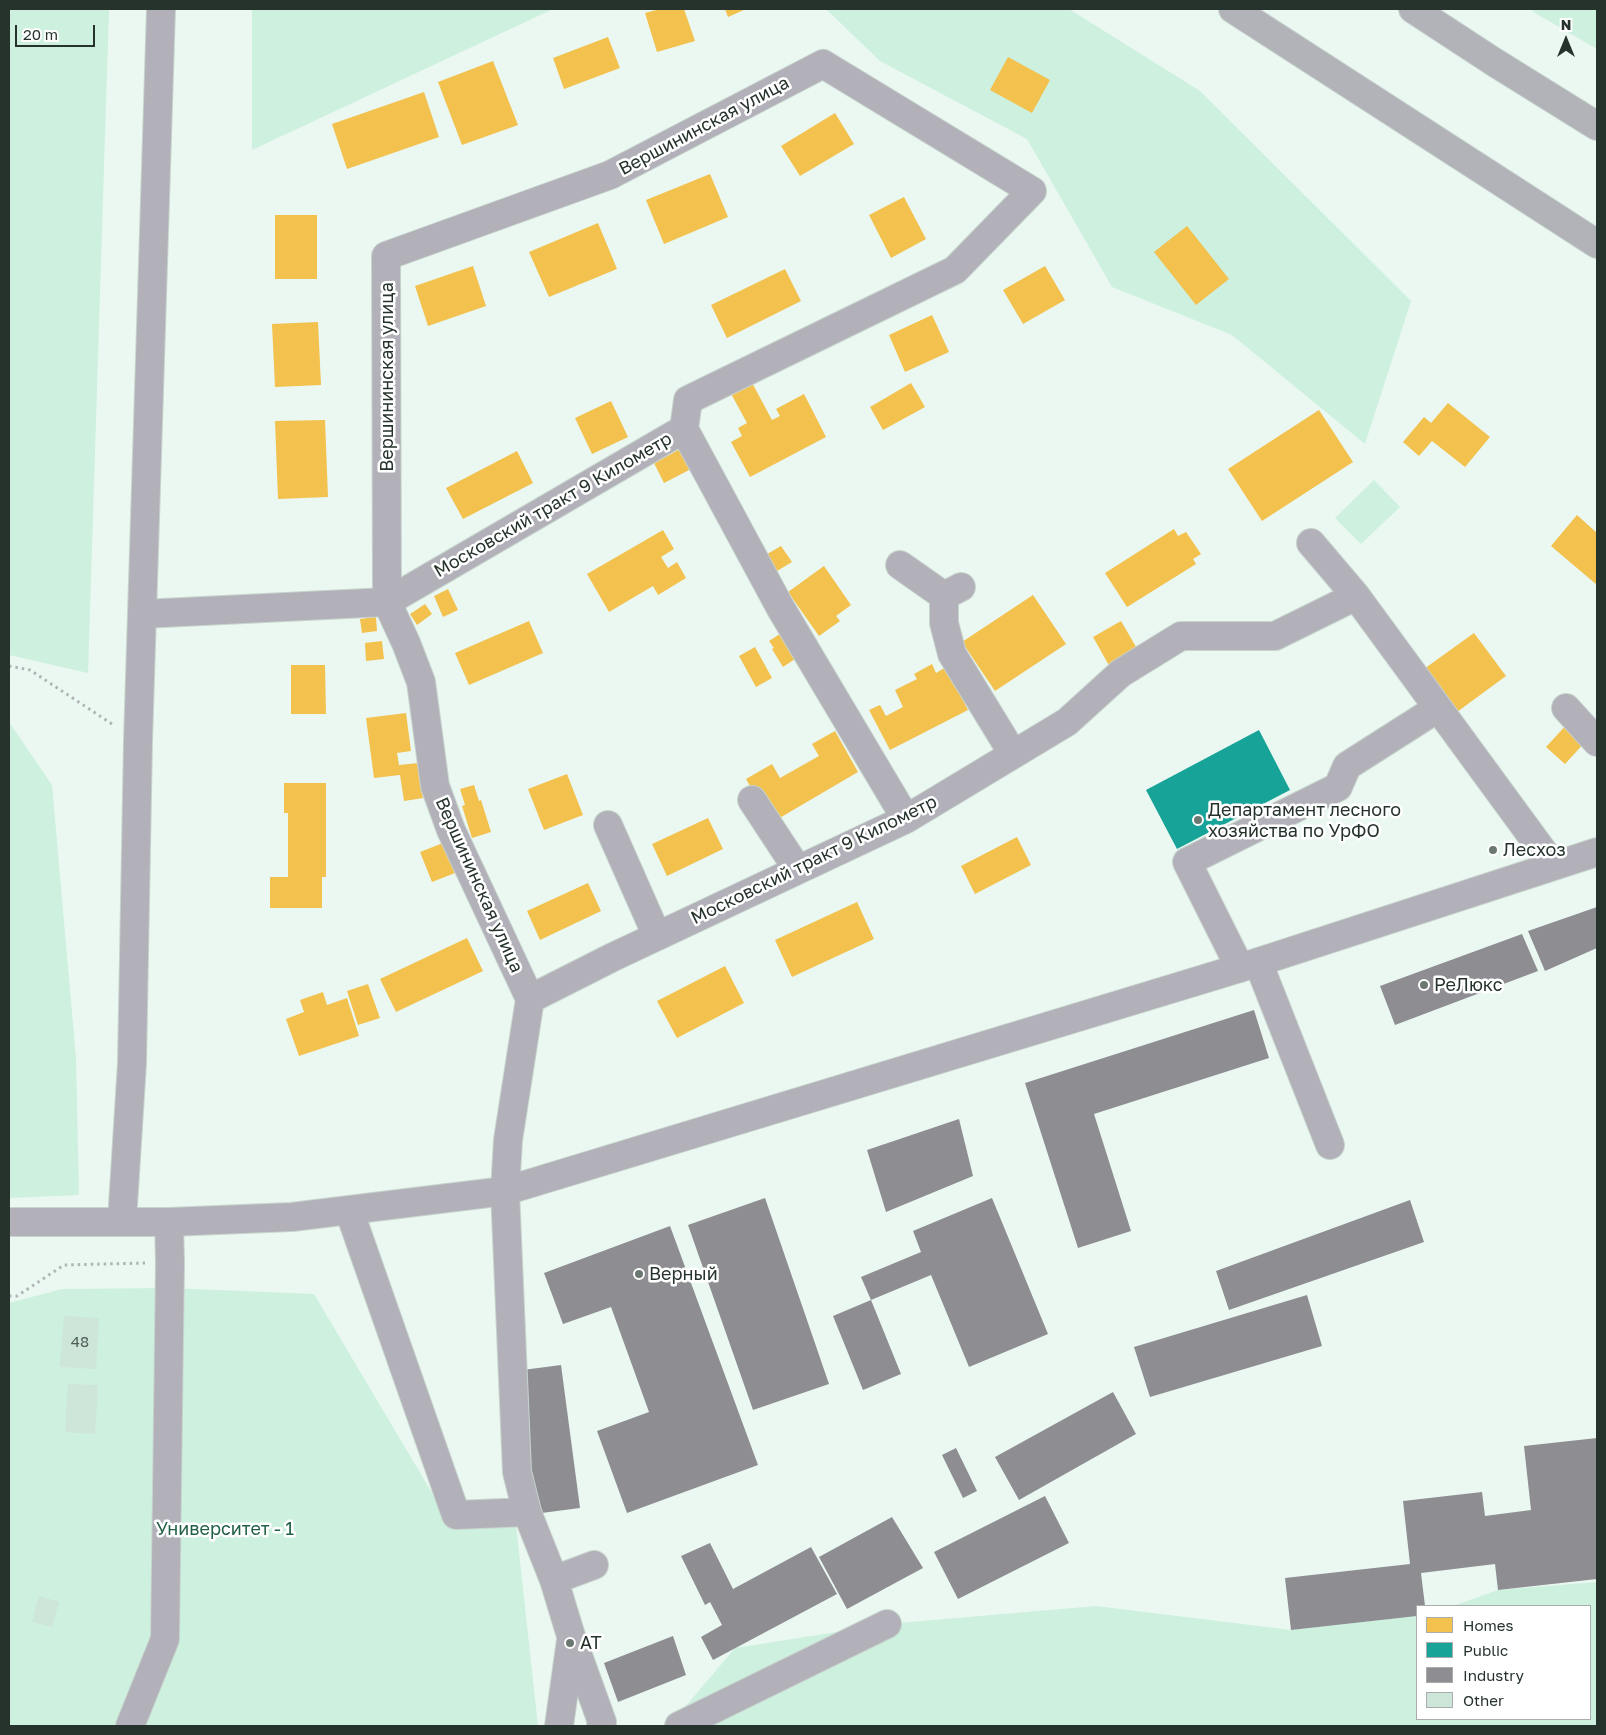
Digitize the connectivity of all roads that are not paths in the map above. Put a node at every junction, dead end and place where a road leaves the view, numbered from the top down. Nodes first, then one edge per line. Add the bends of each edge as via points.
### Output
1 (161, 9) edge
2 (1233, 9) edge
3 (1413, 9) edge
4 (1597, 126) edge
5 (1032, 191) joint
6 (1597, 244) edge
7 (684, 429) junction
8 (1311, 543) dead end
9 (900, 565) dead end
10 (1356, 596) junction
11 (387, 602) junction
12 (142, 614) junction
13 (1438, 708) junction
14 (1566, 708) dead end
15 (1597, 742) edge
16 (1012, 754) junction
17 (752, 800) dead end
18 (906, 818) junction
19 (608, 825) dead end
20 (1597, 852) edge
21 (1553, 865) junction
22 (798, 870) junction
23 (657, 936) junction
24 (1249, 965) junction
25 (530, 999) junction
26 (1330, 1145) dead end
27 (504, 1191) junction
28 (349, 1210) junction
29 (9, 1222) edge
30 (122, 1222) junction
31 (169, 1222) junction
32 (527, 1512) junction
33 (594, 1565) dead end
34 (554, 1580) junction
35 (886, 1624) dead end
36 (571, 1636) junction
37 (609, 1725) edge
38 (130, 1726) edge
39 (559, 1726) edge
40 (679, 1726) edge

1 - 12 street
2 - 6 main road
3 - 4 main road
5 - 7 street, Московский тракт 9 Километр via 955,270 688,400
5 - 11 street, Вершининская улица via 823,64 610,175 386,256
7 - 11 street, Московский тракт 9 Километр
7 - 18 street via 780,607
8 - 10 street
9 - 16 street via 952,592 944,623 952,654
10 - 13 street
10 - 16 street, Московский тракт 9 Километр via 1275,636 1181,636 1121,672 1067,722
11 - 12 street, Московский тракт 9 Километр
11 - 25 street, Вершининская улица via 421,682 435,786 451,830
12 - 30 street via 132,1062
13 - 21 street
13 - 24 street via 1347,766 1338,787 1187,862
14 - 15 street
16 - 18 street, Московский тракт 9 Километр
17 - 22 street
18 - 22 street, Московский тракт 9 Километр
19 - 23 street
20 - 21 street
21 - 24 street
22 - 23 street, Московский тракт 9 Километр
23 - 25 street, Московский тракт 9 Километр
24 - 26 street
24 - 27 street
25 - 27 street via 508,1140
27 - 28 street
27 - 32 street via 517,1472
28 - 31 street via 292,1218
28 - 32 street via 456,1515
29 - 30 street
30 - 31 street
31 - 38 street via 165,1639
32 - 34 street
33 - 34 street
34 - 36 street
35 - 40 street
36 - 37 street
36 - 39 street

